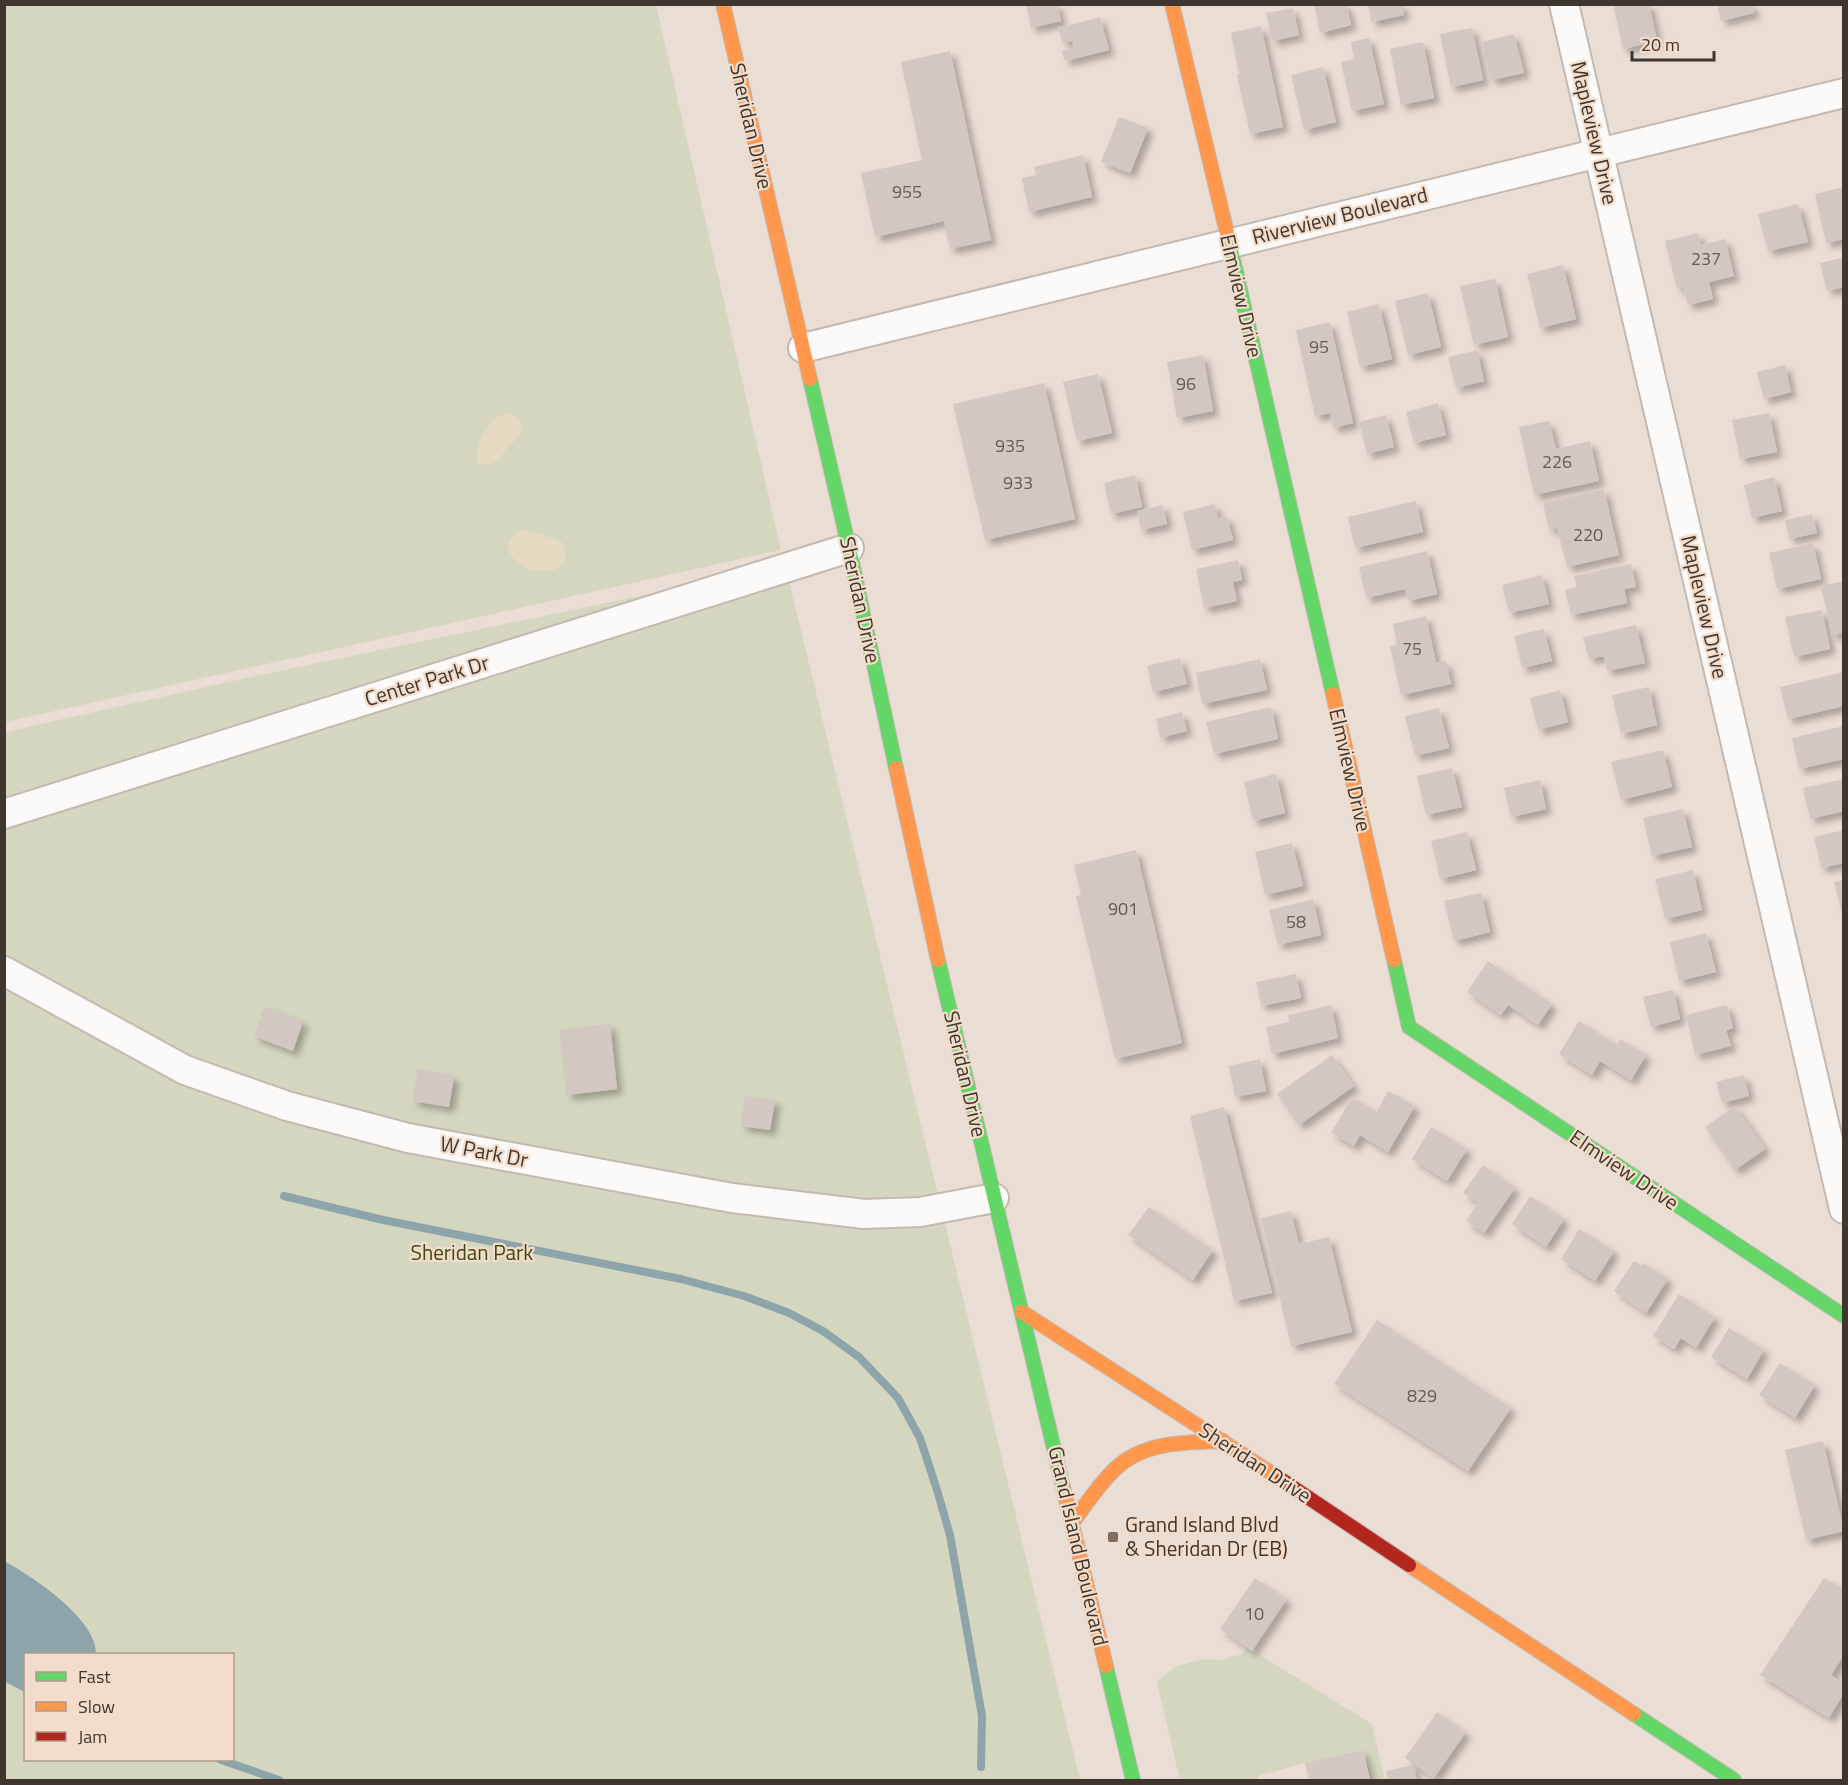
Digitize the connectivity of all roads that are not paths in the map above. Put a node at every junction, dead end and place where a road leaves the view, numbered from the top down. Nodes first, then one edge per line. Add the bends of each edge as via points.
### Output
1 (723, 4) edge
2 (1172, 4) edge
3 (1564, 4) edge
4 (1844, 93) edge
5 (1599, 152) junction
6 (1229, 243) junction
7 (803, 348) junction
8 (849, 548) junction
9 (4, 814) edge
10 (4, 971) edge
11 (994, 1198) junction
12 (1844, 1209) edge
13 (1022, 1312) junction
14 (1844, 1316) edge
15 (1222, 1441) junction
16 (1072, 1523) junction
17 (1134, 1780) edge
18 (1734, 1780) edge

1 - 7 main road, Sheridan Drive
2 - 6 main road, Elmview Drive
3 - 5 street, Mapleview Drive
4 - 5 street, Riverview Boulevard
5 - 6 street, Riverview Boulevard
5 - 12 street, Mapleview Drive
6 - 7 street, Riverview Boulevard
6 - 14 main road, Elmview Drive via 1409,1027
7 - 8 main road, Sheridan Drive
8 - 9 street, Center Park Dr
8 - 11 main road, Sheridan Drive via 930,926
10 - 11 street, W Park Dr via 185,1070 287,1106 408,1138 732,1198 864,1214 920,1212
11 - 13 main road, Sheridan Drive
13 - 15 main road, Sheridan Drive
13 - 16 main road, Grand Island Boulevard
15 - 16 main road via 1168,1445 1127,1459
15 - 18 main road, Sheridan Drive
16 - 17 main road, Grand Island Boulevard

